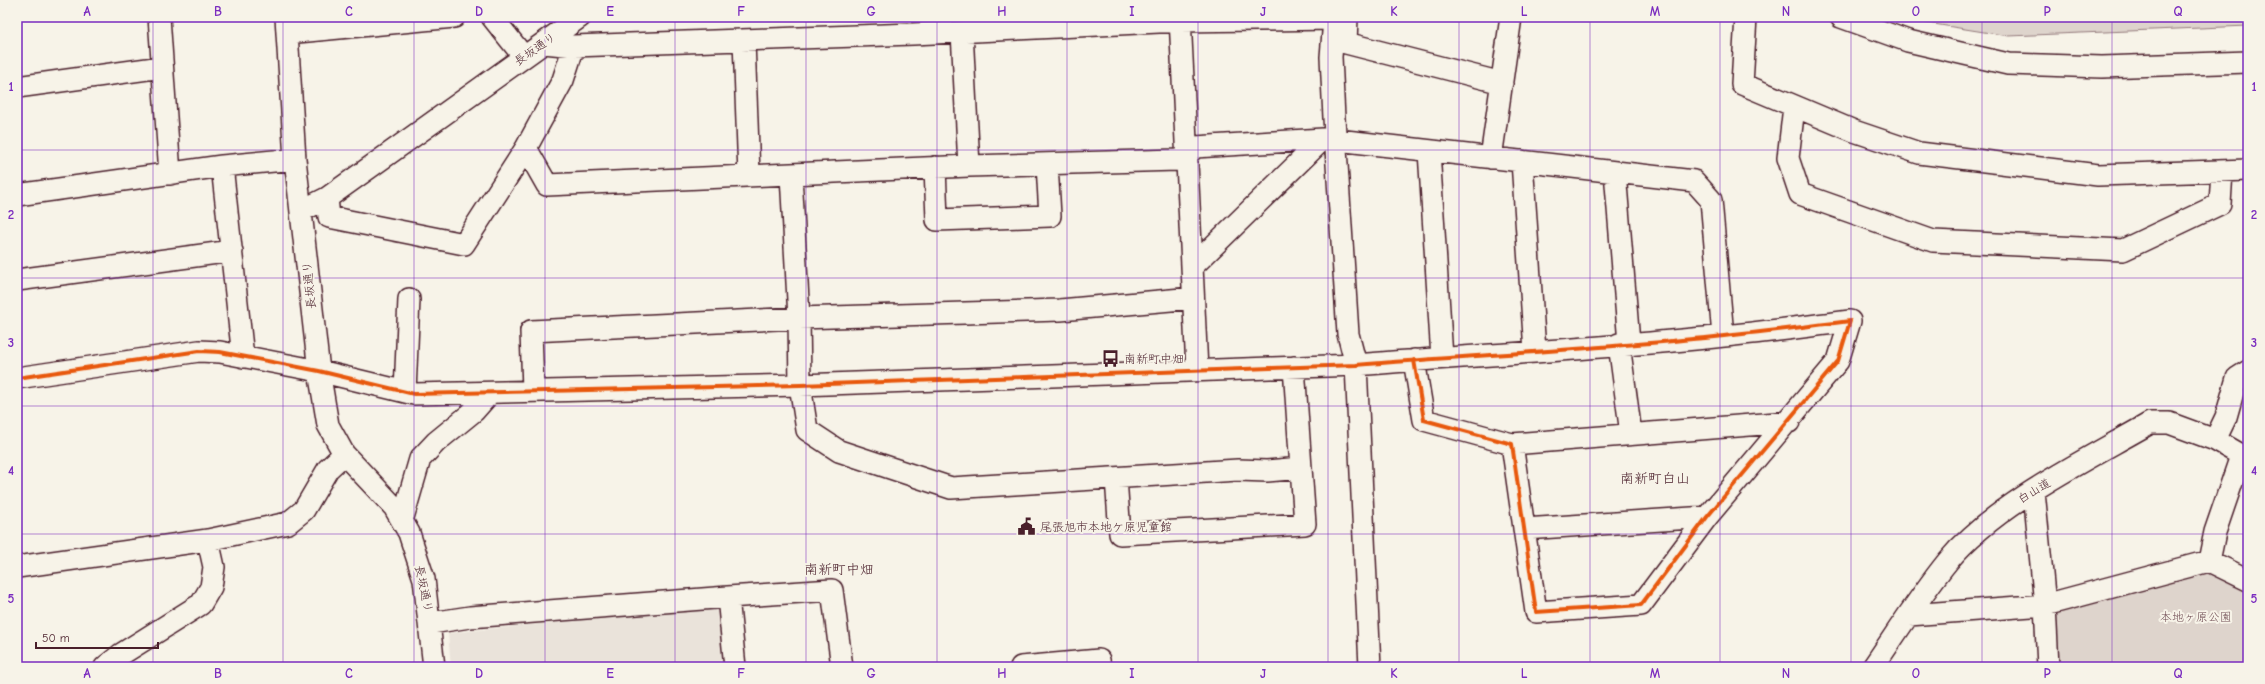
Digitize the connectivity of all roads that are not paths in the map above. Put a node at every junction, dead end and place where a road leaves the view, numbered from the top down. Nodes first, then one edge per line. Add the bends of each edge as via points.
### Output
1 (159, 17) edge
2 (454, 17) edge
3 (492, 17) edge
4 (580, 17) edge
5 (1511, 17) edge
6 (1746, 17) edge
7 (1841, 17) edge
8 (1870, 17) edge
9 (1180, 19) edge
10 (1342, 23) edge
11 (286, 25) edge
12 (913, 26) edge
13 (962, 32) junction
14 (744, 41) junction
15 (544, 43) junction
16 (574, 46) junction
17 (2248, 54) edge
18 (524, 57) junction
19 (2248, 62) edge
20 (162, 67) junction
21 (1502, 82) junction
22 (17, 87) edge
23 (1794, 107) junction
24 (1330, 139) junction
25 (526, 148) junction
26 (1429, 151) junction
27 (1186, 156) junction
28 (1491, 158) junction
29 (295, 159) junction
30 (1522, 161) junction
31 (1047, 164) junction
32 (222, 166) junction
33 (969, 166) junction
34 (935, 167) junction
35 (2248, 170) edge
36 (2222, 171) junction
37 (1615, 172) junction
38 (170, 174) junction
39 (791, 174) junction
40 (749, 175) junction
41 (17, 195) edge
42 (326, 198) junction
43 (301, 211) junction
44 (232, 251) junction
45 (1192, 267) junction
46 (17, 280) edge
47 (1193, 298) junction
48 (409, 299) dead end
49 (799, 318) junction
50 (1723, 336) junction
51 (1624, 344) junction
52 (1535, 351) junction
53 (243, 357) junction
54 (1442, 358) junction
55 (1414, 360) junction
56 (1356, 364) junction
57 (1294, 367) junction
58 (1197, 370) junction
59 (319, 371) junction
60 (2248, 371) edge
61 (17, 378) edge
62 (800, 385) junction
63 (533, 390) junction
64 (405, 392) junction
65 (489, 394) junction
66 (1789, 422) junction
67 (1631, 434) junction
68 (2215, 440) junction
69 (1512, 444) junction
70 (344, 454) junction
71 (2245, 457) edge
72 (1301, 468) junction
73 (1116, 478) junction
74 (2034, 491) junction
75 (1707, 517) junction
76 (402, 521) junction
77 (1524, 529) junction
78 (208, 540) junction
79 (2209, 561) junction
80 (17, 567) edge
81 (2248, 580) edge
82 (728, 597) junction
83 (2045, 605) junction
84 (1909, 615) junction
85 (431, 623) junction
86 (105, 667) edge
87 (434, 667) edge
88 (735, 667) edge
89 (842, 667) edge
90 (1021, 667) edge
91 (1100, 667) edge
92 (1370, 667) edge
93 (1873, 667) edge
94 (2048, 667) edge

1 - 20 street
2 - 11 street
3 - 18 street
4 - 15 street, 長坂通り
5 - 21 street
6 - 23 street via 1742,84
7 - 19 street via 1908,41 2008,64 2102,67
8 - 17 street via 1936,39 2050,56 2122,58
9 - 10 street via 1334,19
9 - 13 street
9 - 27 street
10 - 21 street via 1346,43
10 - 24 street via 1331,57
11 - 29 street
12 - 13 street
12 - 14 street
13 - 33 street
14 - 16 street
14 - 40 street
15 - 16 street
15 - 18 street, 長坂通り
16 - 25 street via 563,80
18 - 42 street, 長坂通り
20 - 22 street
20 - 38 street
21 - 28 street
23 - 36 street via 1919,153 2098,175
23 - 36 street via 1788,158 1800,194 1933,241 2123,250 2220,204
24 - 26 street
24 - 27 street via 1195,147
24 - 45 street
24 - 56 street via 1348,334
25 - 40 street via 547,185
25 - 42 street via 464,244 329,217
26 - 28 street
26 - 54 street
27 - 31 street via 1177,160
27 - 45 street
28 - 30 street
29 - 32 street
29 - 43 street
30 - 37 street
30 - 52 street
31 - 33 street
31 - 34 street via 1050,216 982,219 937,220
32 - 38 street
32 - 44 street
33 - 34 street
34 - 39 street
35 - 36 street
37 - 50 street via 1694,181 1711,200
37 - 51 street
38 - 41 street
39 - 40 street
39 - 49 street
42 - 43 street, 長坂通り
43 - 59 street, 長坂通り
44 - 46 street
44 - 53 street
45 - 47 street
47 - 49 street via 1060,310
47 - 58 street
48 - 64 street
49 - 62 street
49 - 63 street via 531,331
50 - 51 street
50 - 66 street via 1850,321 1838,361
51 - 52 street
51 - 67 street
52 - 54 street
53 - 59 street
53 - 61 street via 199,351
54 - 55 street
55 - 56 street
55 - 69 street via 1424,420
56 - 57 street
56 - 92 street
57 - 58 street
57 - 72 street
58 - 62 street
59 - 64 street
59 - 70 street, 長坂通り via 328,425
60 - 68 street via 2237,378 2226,417
62 - 63 street
62 - 73 street via 807,430 839,452 951,488
63 - 65 street
64 - 65 street
65 - 76 street via 474,411 436,442 420,459
66 - 67 street
66 - 75 street
67 - 69 street
68 - 71 street, 白山道
68 - 74 street, 白山道 via 2169,423 2150,423
69 - 77 street
70 - 76 street, 長坂通り via 394,507
70 - 78 street via 328,469 304,510 288,523
71 - 79 street via 2215,532
72 - 73 street
72 - 73 street via 1305,524 1120,534
74 - 83 street
74 - 84 street, 白山道 via 2013,503 1971,537 1948,560
75 - 77 street
75 - 77 street via 1641,606 1536,612
76 - 85 street, 長坂通り via 409,533 424,579
78 - 80 street
78 - 86 street via 214,567 211,587 201,604
79 - 81 street
79 - 83 street
82 - 85 street via 470,617
82 - 88 street
82 - 89 street via 832,590
83 - 84 street
83 - 94 street
84 - 93 street, 白山道
85 - 87 street, 長坂通り
90 - 91 street via 1099,660

